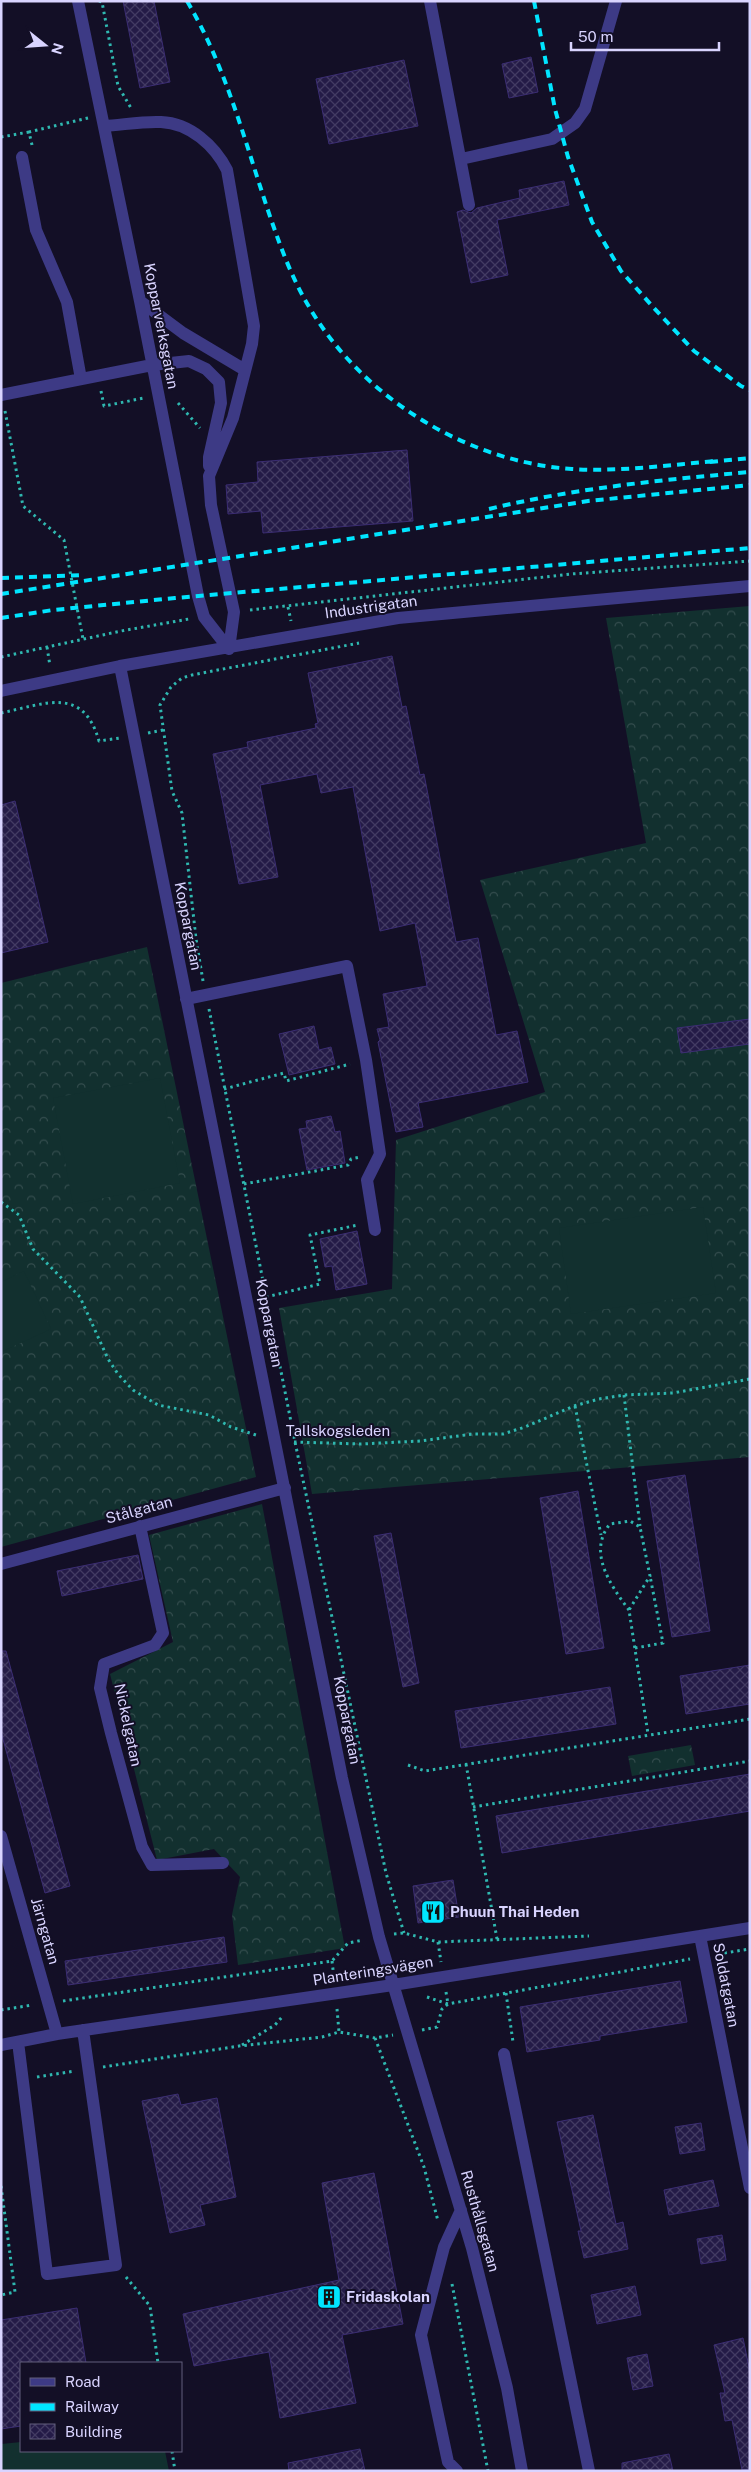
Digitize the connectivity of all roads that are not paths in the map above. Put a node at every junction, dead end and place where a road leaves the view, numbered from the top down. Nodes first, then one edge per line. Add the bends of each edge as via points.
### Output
1 (78, 1) edge
2 (430, 1) edge
3 (616, 1) edge
4 (103, 121) junction
5 (22, 158) dead end
6 (461, 159) junction
7 (469, 205) dead end
8 (140, 301) junction
9 (152, 365) junction
10 (245, 370) junction
11 (81, 379) junction
12 (2, 395) edge
13 (209, 476) junction
14 (750, 586) edge
15 (229, 649) junction
16 (120, 666) junction
17 (1, 691) edge
18 (186, 999) junction
19 (374, 1226) road end
20 (285, 1488) junction
21 (140, 1526) junction
22 (1, 1564) edge
23 (1, 1836) edge
24 (223, 1863) dead end
25 (750, 1928) edge
26 (700, 1936) junction
27 (393, 1984) junction
28 (83, 2030) junction
29 (57, 2034) junction
30 (18, 2042) junction
31 (1, 2045) edge
32 (504, 2054) road end
33 (750, 2188) edge
34 (461, 2210) junction
35 (457, 2471) edge
36 (522, 2471) edge
37 (589, 2471) edge

1 - 4 street, Kopparverksgatan
2 - 6 street
3 - 6 street via 585,109 575,123 552,139
4 - 8 street, Kopparverksgatan
4 - 10 street via 163,122 202,137 220,156 227,170 254,326
5 - 11 street via 36,230 67,302
6 - 7 street
8 - 9 street, Kopparverksgatan
8 - 10 street via 183,333
9 - 11 street
9 - 13 street via 189,361 206,369 219,382 221,403 209,457
9 - 15 street, Kopparverksgatan via 204,617
10 - 13 street via 233,418
11 - 12 street
13 - 15 street via 211,505 234,612
14 - 15 street, Industrigatan via 398,618
15 - 16 street, Industrigatan
16 - 17 street, Industrigatan
16 - 18 street, Koppargatan
18 - 19 street via 347,966 380,1154 367,1180
18 - 20 street, Koppargatan
20 - 21 street, Stålgatan
20 - 27 street, Koppargatan via 344,1787 369,1900
21 - 22 street, Stålgatan
21 - 24 street, Nickelgatan via 163,1633 155,1645 104,1664 100,1688 108,1724 142,1847 152,1865
23 - 29 street, Järngatan
25 - 26 street, Planteringsvägen
26 - 27 street, Planteringsvägen
26 - 33 street, Soldatgatan
27 - 28 street, Planteringsvägen
27 - 34 street, Rusthållsgatan
28 - 29 street, Planteringsvägen
28 - 30 street via 116,2264 47,2274
29 - 30 street, Planteringsvägen
30 - 31 street, Planteringsvägen
32 - 37 street
34 - 35 street via 444,2247 421,2336 448,2462
34 - 36 street, Rusthållsgatan via 507,2388

